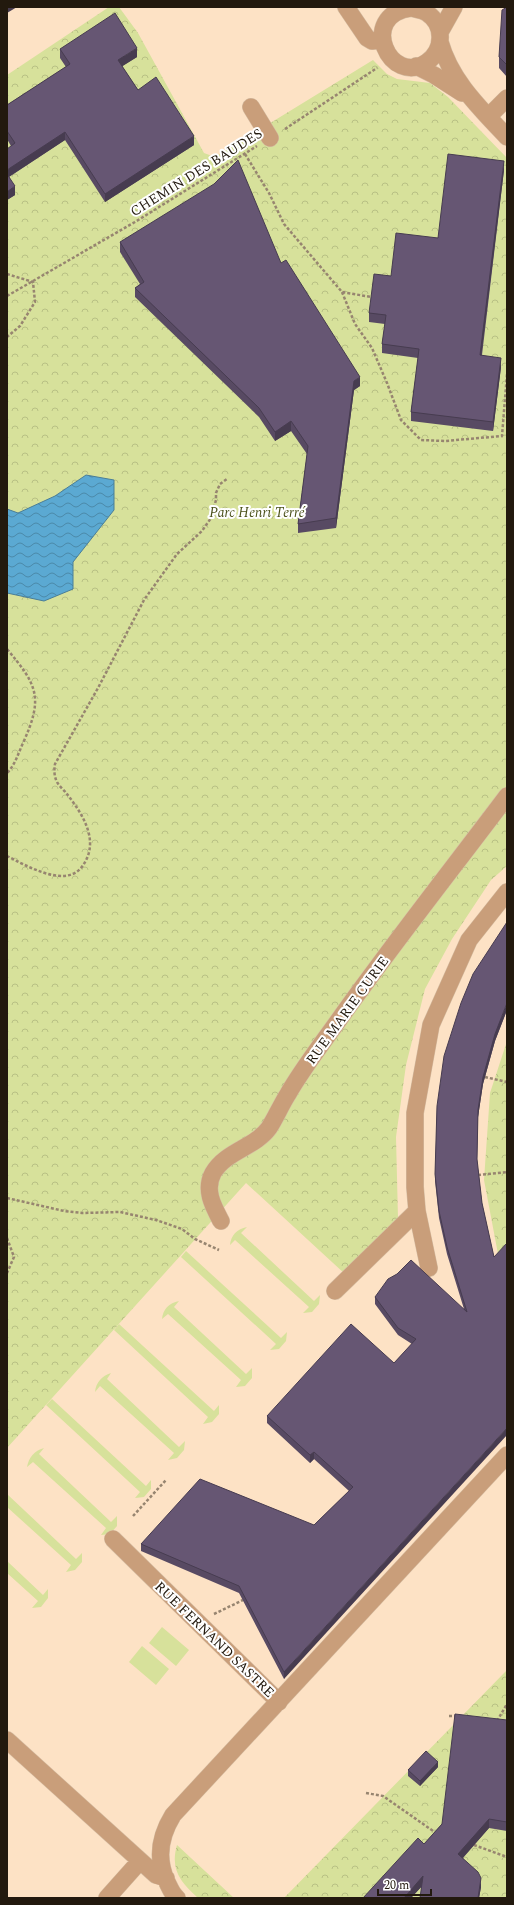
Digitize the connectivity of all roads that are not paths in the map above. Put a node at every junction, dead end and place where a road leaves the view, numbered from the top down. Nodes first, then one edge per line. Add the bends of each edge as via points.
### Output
1 (346, 7) edge
2 (454, 7) edge
3 (415, 8) edge
4 (385, 15) edge
5 (440, 37) junction
6 (382, 40) junction
7 (416, 66) junction
8 (507, 98) edge
9 (474, 102) junction
10 (251, 107) dead end
11 (488, 116) junction
12 (507, 137) edge
13 (270, 138) road end
14 (507, 796) edge
15 (507, 892) edge
16 (417, 1211) junction
17 (221, 1221) dead end
18 (429, 1268) dead end
19 (335, 1291) dead end
20 (507, 1455) edge
21 (112, 1539) dead end
22 (279, 1702) junction
23 (7, 1740) edge
24 (140, 1861) junction
25 (166, 1878) junction
26 (107, 1898) edge
27 (178, 1898) edge

1 - 6 street via 367,38 372,41
2 - 5 street
3 - 4 street
3 - 5 street via 432,18
4 - 6 street
5 - 7 street via 437,51 432,58
5 - 9 street via 449,68
6 - 7 street via 384,50 390,58 406,66
7 - 9 street
8 - 11 street
9 - 11 street
10 - 13 street
11 - 12 street
14 - 17 street, RUE MARIE CURIE via 343,1014 288,1093 269,1127 260,1138 228,1156 213,1173 208,1192
15 - 16 street via 468,940 431,1025 415,1113
16 - 18 street
16 - 19 street
20 - 22 street
21 - 22 street, RUE FERNAND SASTRE
22 - 25 street, RUE FERNAND SASTRE via 173,1815 165,1828 160,1850
23 - 24 street
24 - 25 street via 156,1875
24 - 26 street
25 - 27 street, RUE FERNAND SASTRE via 173,1894

